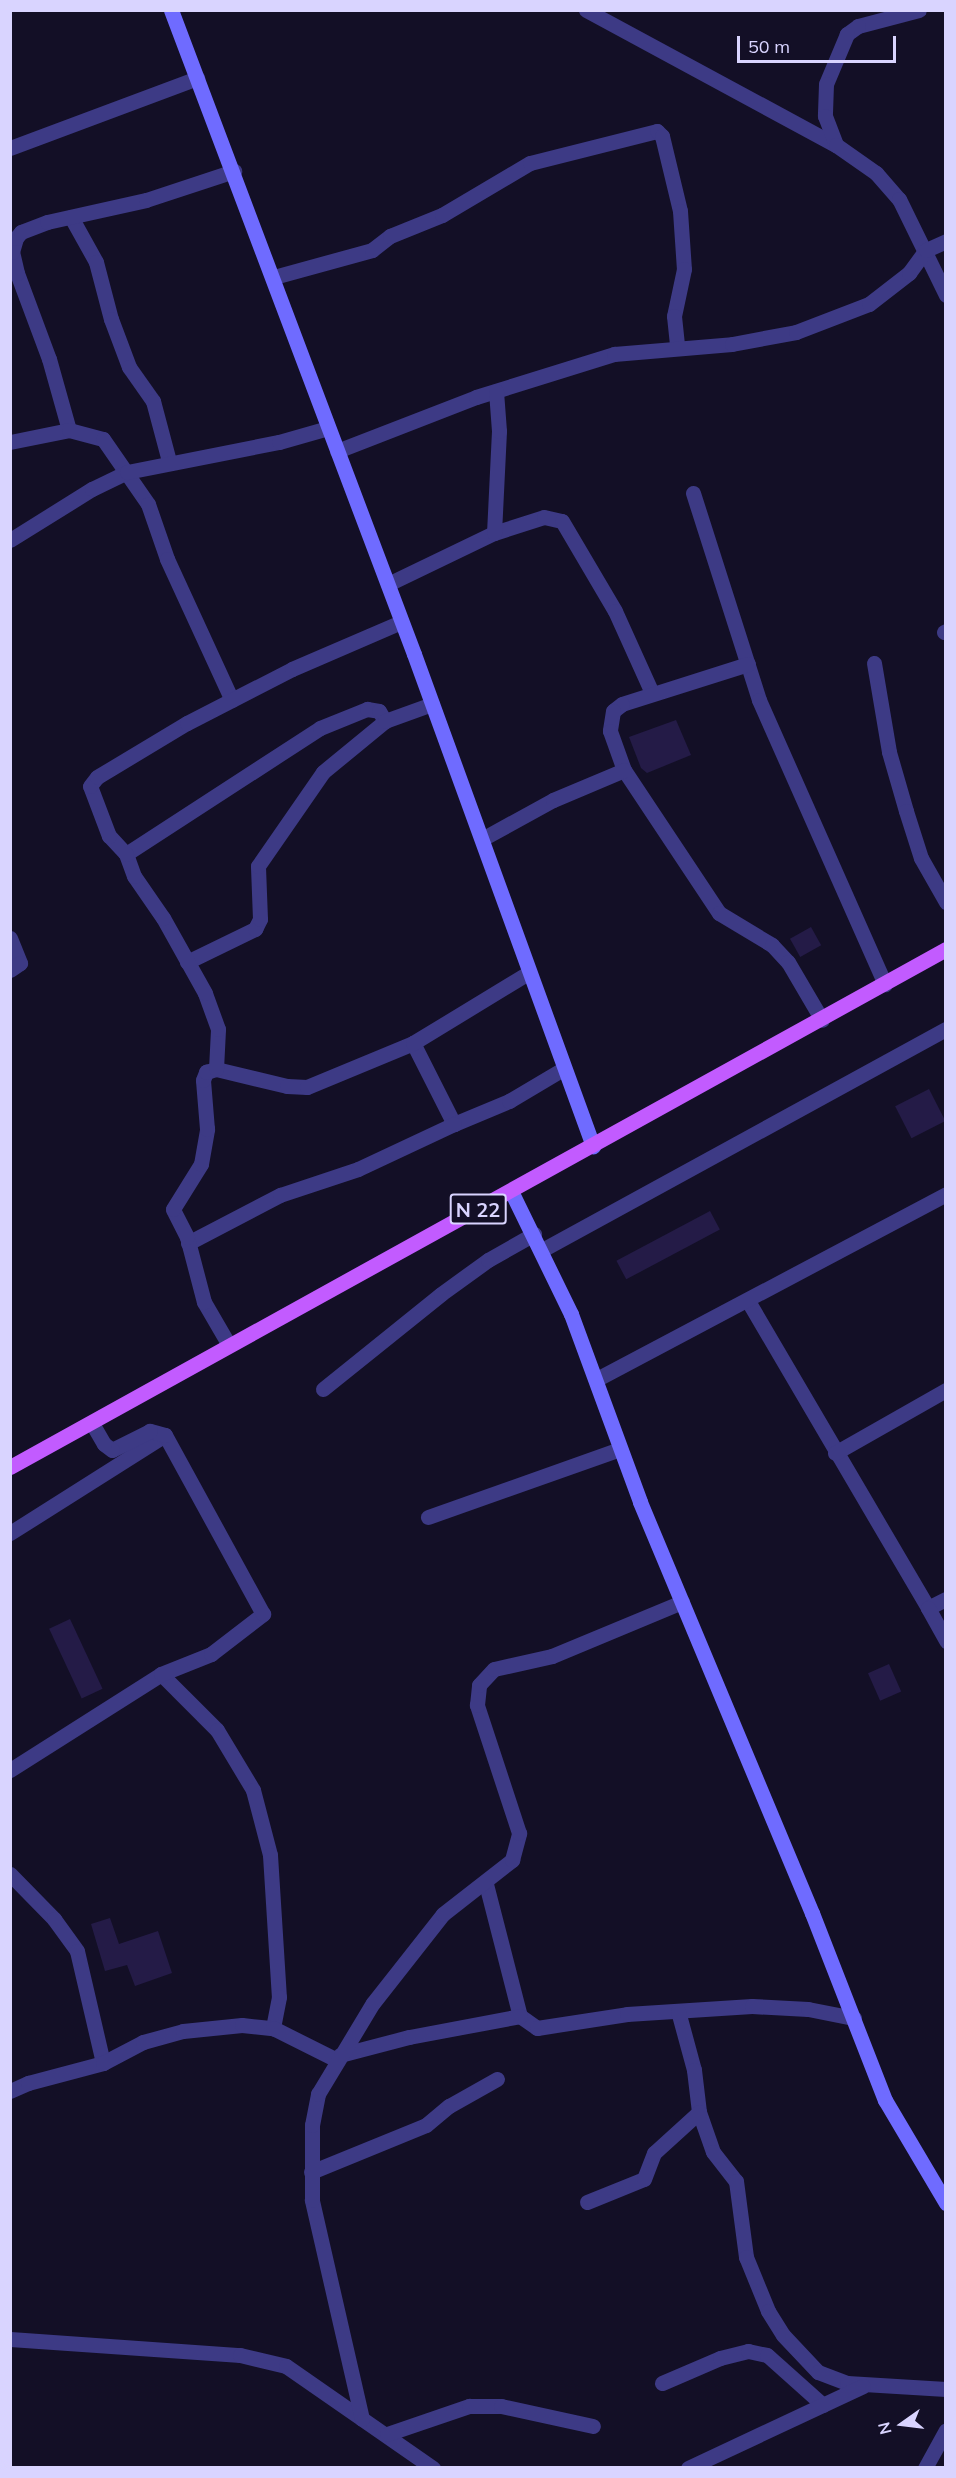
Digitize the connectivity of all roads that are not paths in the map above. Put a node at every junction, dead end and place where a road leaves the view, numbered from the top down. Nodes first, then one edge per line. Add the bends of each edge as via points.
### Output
1 (171, 10) edge
2 (586, 10) edge
3 (919, 10) edge
4 (197, 78) junction
5 (836, 145) junction
6 (10, 148) edge
7 (234, 171) junction
8 (70, 217) junction
9 (945, 240) edge
10 (926, 250) junction
11 (12, 255) edge
12 (274, 277) junction
13 (945, 295) edge
14 (677, 346) junction
15 (496, 391) junction
16 (328, 428) junction
17 (69, 430) junction
18 (10, 442) edge
19 (337, 451) junction
20 (169, 461) junction
21 (127, 472) junction
22 (693, 494) dead end
23 (494, 533) junction
24 (10, 540) edge
25 (388, 584) junction
26 (401, 622) junction
27 (873, 663) dead end
28 (748, 664) junction
29 (652, 693) junction
30 (232, 700) junction
31 (432, 704) junction
32 (384, 721) junction
33 (624, 770) junction
34 (482, 839) junction
35 (126, 854) junction
36 (945, 902) edge
37 (10, 938) edge
38 (945, 949) edge
39 (187, 962) junction
40 (10, 970) edge
41 (528, 973) junction
42 (885, 984) junction
43 (822, 1020) junction
44 (945, 1029) edge
45 (412, 1043) junction
46 (216, 1069) junction
47 (563, 1069) junction
48 (454, 1125) junction
49 (593, 1146) junction
50 (511, 1191) junction
51 (945, 1194) edge
52 (534, 1234) junction
53 (188, 1243) junction
54 (542, 1250) junction
55 (748, 1301) junction
56 (230, 1345) junction
57 (597, 1379) junction
58 (323, 1389) dead end
59 (945, 1390) edge
60 (92, 1423) junction
61 (165, 1435) junction
62 (620, 1449) junction
63 (835, 1453) junction
64 (10, 1467) edge
65 (428, 1517) dead end
66 (10, 1533) edge
67 (945, 1599) edge
68 (682, 1602) junction
69 (928, 1608) junction
70 (945, 1641) edge
71 (161, 1674) junction
72 (10, 1770) edge
73 (10, 1874) edge
74 (486, 1884) junction
75 (678, 2011) junction
76 (520, 2016) junction
77 (854, 2018) junction
78 (273, 2028) junction
79 (338, 2058) junction
80 (103, 2063) junction
81 (497, 2079) dead end
82 (10, 2091) edge
83 (699, 2112) junction
84 (311, 2172) junction
85 (587, 2202) dead end
86 (945, 2203) edge
87 (10, 2339) edge
88 (662, 2383) dead end
89 (863, 2386) junction
90 (945, 2389) edge
91 (823, 2405) junction
92 (362, 2419) junction
93 (593, 2426) dead end
94 (945, 2430) edge
95 (387, 2434) junction
96 (433, 2468) edge
97 (687, 2468) edge
98 (925, 2468) edge

1 - 4 street
2 - 5 street
3 - 5 street via 858,26 846,34 826,84 824,104 827,128
4 - 6 street
4 - 7 street
5 - 10 street via 887,185
7 - 8 street via 146,200
7 - 12 street
8 - 11 street via 21,232
8 - 20 street via 96,262 129,367 153,401
9 - 10 street
10 - 13 street
10 - 14 street via 909,273 869,304 796,332 732,344
11 - 17 street
12 - 14 street via 372,250 390,236 442,216 536,161 657,131 662,136 680,212 684,269 674,316
12 - 16 street
14 - 15 street via 614,354
15 - 19 street
15 - 23 street via 499,431
16 - 19 street
16 - 20 street via 279,442
17 - 18 street
17 - 21 street via 103,439
19 - 25 street
20 - 21 street
21 - 24 street
21 - 30 street via 148,504 167,559
22 - 28 street
23 - 25 street
23 - 29 street via 544,517 562,521 615,611
25 - 26 street
26 - 30 street via 292,669
26 - 31 street
27 - 36 street via 889,753 906,811 921,858
28 - 29 street
28 - 42 street via 759,700
29 - 33 street via 614,711 610,731
30 - 35 street via 94,780 90,789 93,800 109,836
31 - 32 street
31 - 34 street
32 - 35 street via 379,711 367,709 320,729
32 - 39 street via 323,772 266,848 256,874 261,896 260,920 255,929
33 - 34 street via 553,800
33 - 43 street via 719,913 772,945 788,962
34 - 41 street
35 - 39 street via 134,876
37 - 40 street via 20,963
38 - 42 main road, N 22
39 - 46 street via 218,1029
41 - 45 street
41 - 47 street
42 - 43 main road, N 22
43 - 49 main road, N 22
44 - 54 street
45 - 46 street via 307,1087
45 - 48 street
46 - 53 street via 206,1072 203,1080 207,1129 201,1164 192,1182 173,1203 174,1216
47 - 48 street via 508,1101
47 - 49 street
48 - 53 street via 358,1169 280,1195
49 - 50 main road, N 22
50 - 52 street
50 - 56 main road, N 22
51 - 55 street
52 - 54 street
52 - 58 street via 450,1288
53 - 56 street via 201,1294
54 - 57 street
55 - 57 street
55 - 63 street
56 - 60 main road, N 22
57 - 62 street
59 - 63 street
60 - 61 street via 112,1450 150,1431 158,1430
60 - 64 main road, N 22
61 - 66 street
61 - 71 street via 263,1614 211,1654
62 - 65 street
62 - 68 street
63 - 69 street
67 - 69 street
68 - 74 street via 552,1656 494,1669 479,1685 477,1705 519,1833 512,1860
68 - 77 street
69 - 70 street
71 - 72 street
71 - 78 street via 217,1730 253,1790 270,1855 279,1997
73 - 80 street via 54,1919 77,1951
74 - 76 street
74 - 79 street via 443,1914 374,2003
75 - 76 street via 627,2013 537,2028
75 - 77 street via 778,2007
75 - 83 street via 694,2070
76 - 79 street via 410,2037
77 - 86 street via 885,2100
78 - 79 street
78 - 80 street via 242,2025 183,2031 143,2042
79 - 84 street via 318,2094 312,2125
80 - 82 street
81 - 84 street via 449,2106 426,2125
83 - 85 street via 654,2153 644,2179
83 - 89 street via 713,2152 736,2181 746,2257 768,2311 783,2335 818,2372
84 - 92 street via 318,2231
87 - 92 street via 240,2355 286,2366
88 - 91 street via 748,2350 768,2355
89 - 90 street
89 - 91 street
91 - 97 street
92 - 95 street
93 - 95 street via 501,2406 479,2406 428,2418
94 - 98 street
95 - 96 street

